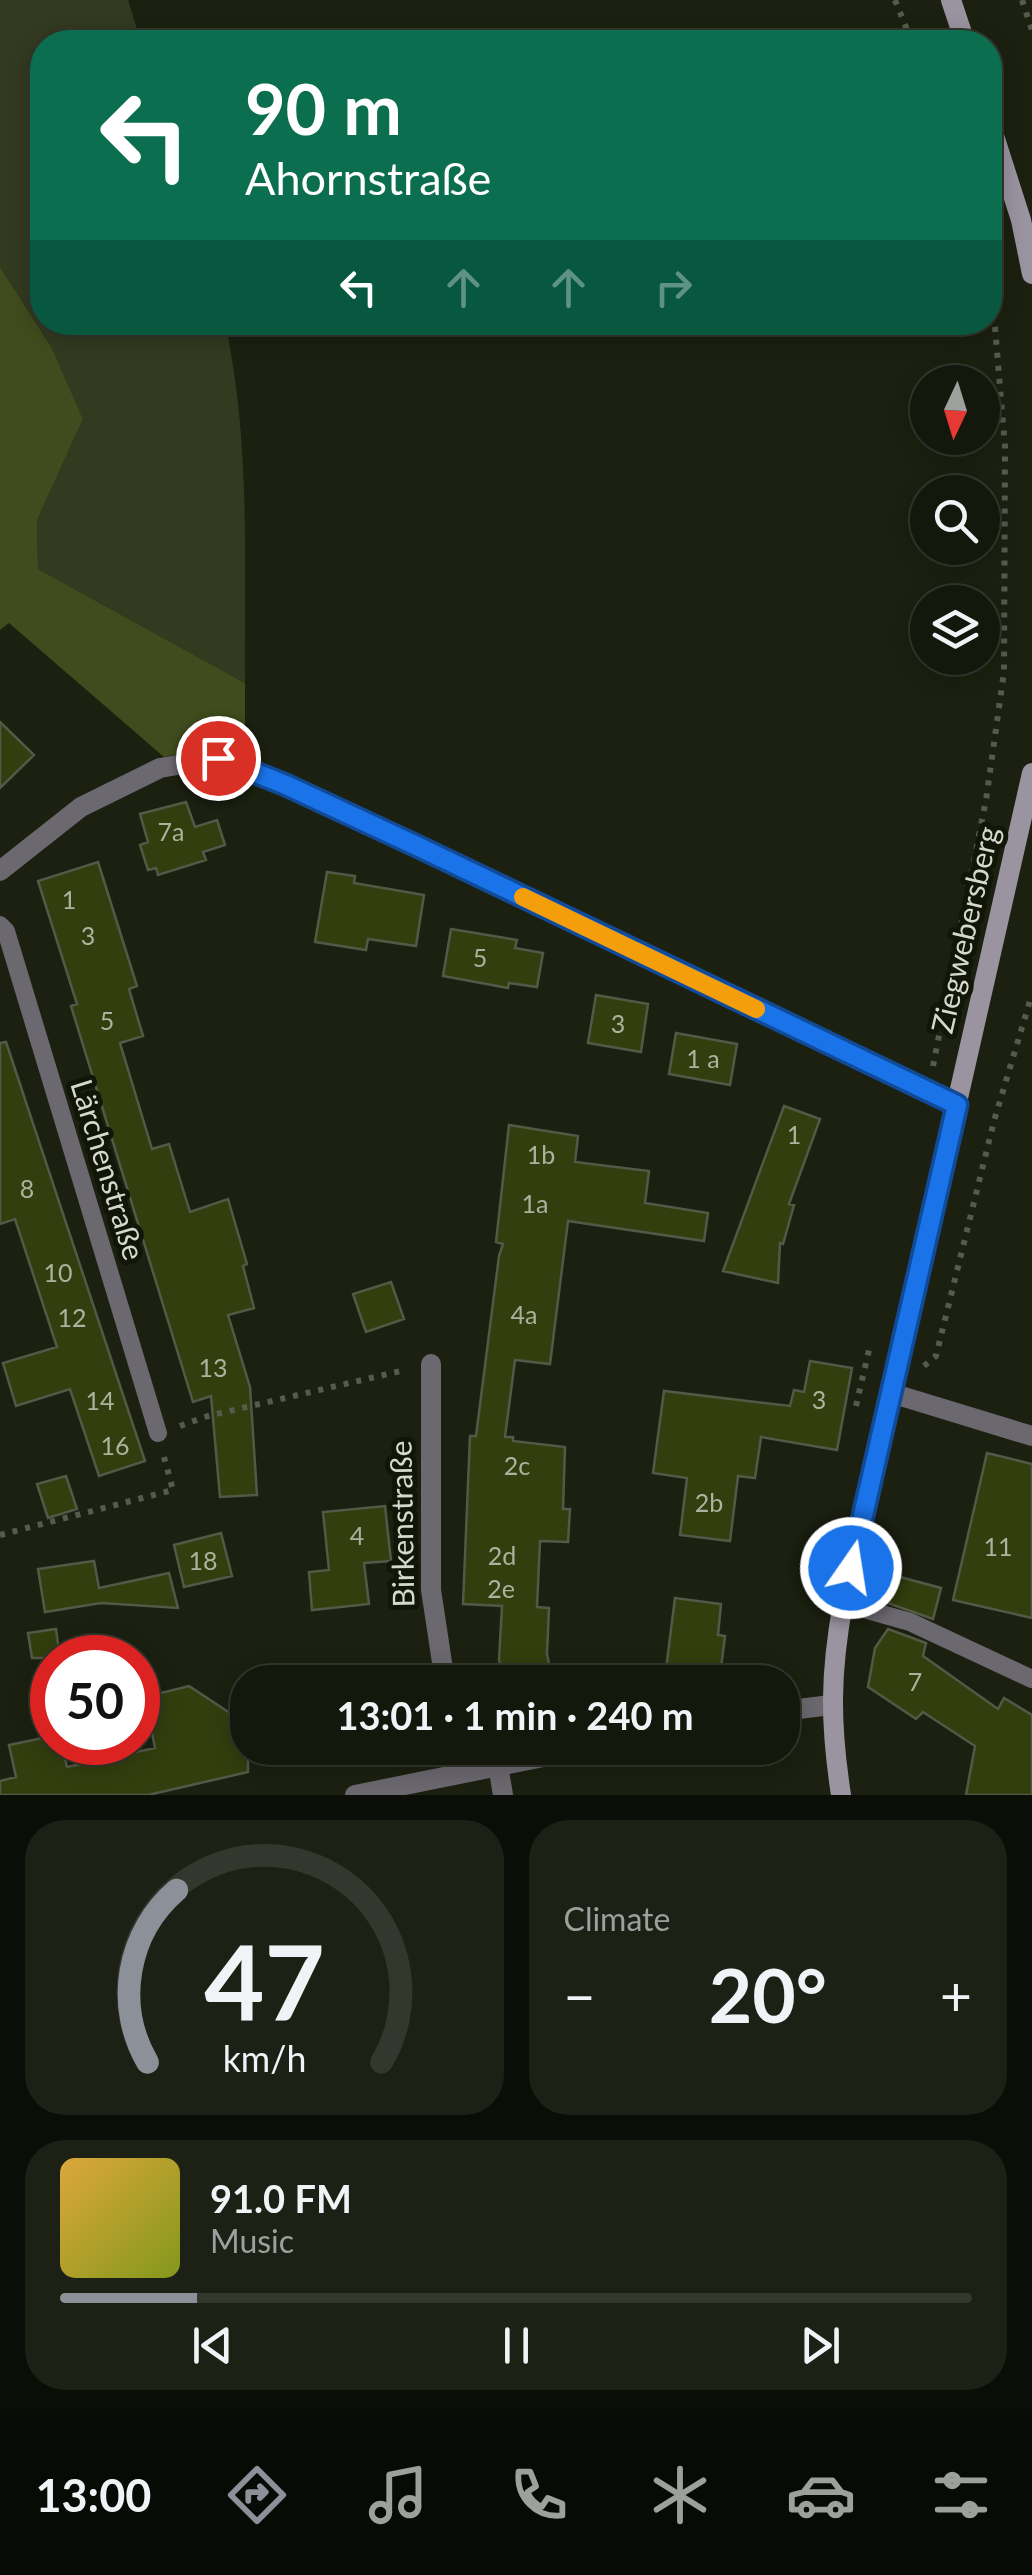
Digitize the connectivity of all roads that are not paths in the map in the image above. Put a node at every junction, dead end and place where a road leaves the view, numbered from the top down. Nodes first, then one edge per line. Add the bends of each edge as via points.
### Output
1 (951, 0) edge
2 (961, 30) edge
3 (1002, 161) edge
4 (1032, 274) edge
5 (1032, 773) edge
6 (1032, 834) edge
7 (0, 871) edge
8 (1008, 887) junction
9 (0, 925) edge
10 (957, 1105) junction
11 (431, 1364) road end
12 (891, 1393) junction
13 (158, 1434) road end
14 (1032, 1436) edge
15 (843, 1602) junction
16 (443, 1665) edge
17 (1032, 1679) edge
18 (831, 1705) junction
19 (800, 1708) edge
20 (457, 1765) edge
21 (503, 1765) edge
22 (498, 1766) junction
23 (458, 1773) junction
24 (355, 1795) edge
25 (504, 1795) edge
26 (841, 1795) edge

1 - 2 main road
3 - 4 main road
5 - 8 main road, Ziegwebersberg
6 - 8 main road
7 - 10 street via 80,807 160,768 218,758
8 - 10 main road, Ziegwebersberg
9 - 13 lane, Lärchenstraße
10 - 12 main road, Ziegwebersberg
11 - 16 street, Birkenstraße via 432,1590
12 - 14 street
12 - 15 main road, Ziegwebersberg
15 - 17 lane via 910,1622
15 - 18 main road, Ziegwebersberg
18 - 19 street
18 - 26 main road, Ziegwebersberg
20 - 23 street
21 - 22 street
22 - 23 street
22 - 25 street
23 - 24 street

